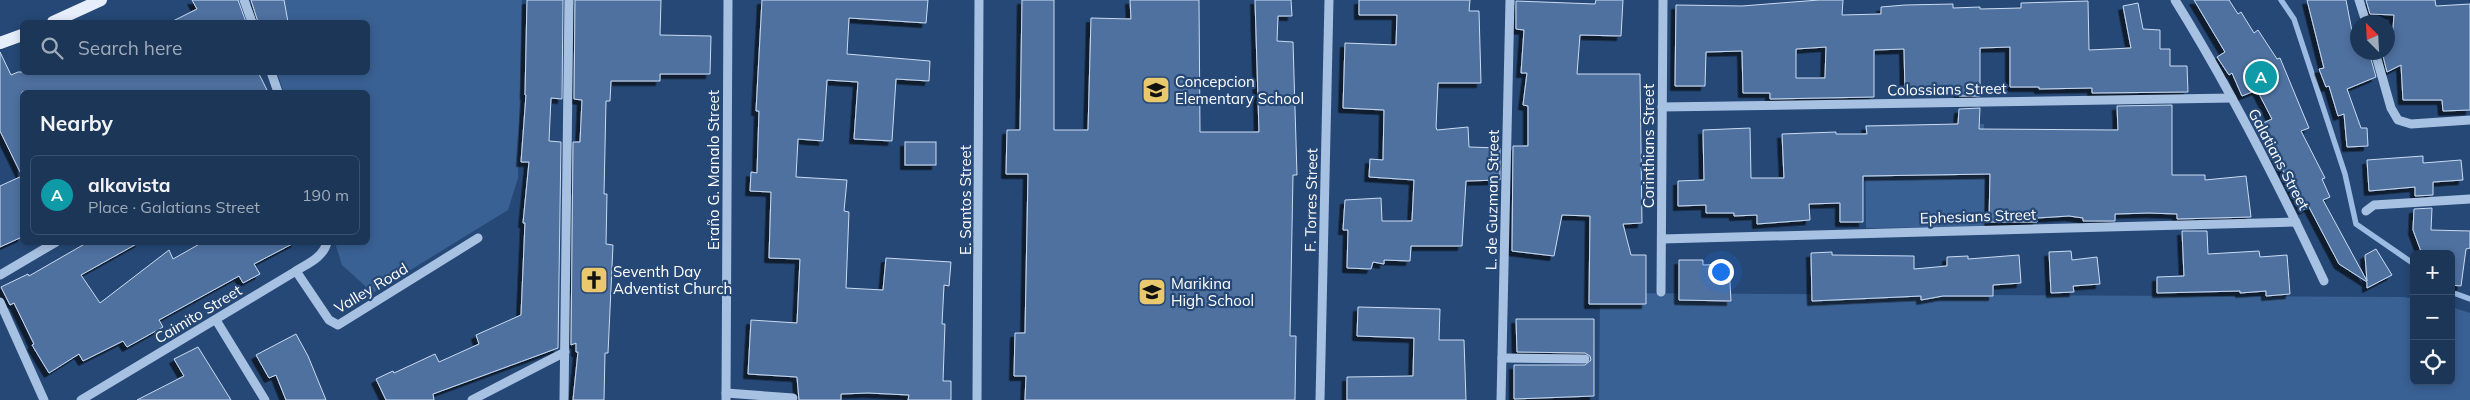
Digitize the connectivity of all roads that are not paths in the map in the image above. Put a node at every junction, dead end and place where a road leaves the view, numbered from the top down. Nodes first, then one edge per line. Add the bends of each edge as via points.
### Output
1 (102, 0) edge
2 (244, 0) edge
3 (569, 0) edge
4 (728, 0) edge
5 (980, 0) edge
6 (1330, 0) edge
7 (1510, 0) edge
8 (1663, 0) edge
9 (2175, 0) edge
10 (2359, 0) edge
11 (2364, 15) edge
12 (57, 20) edge
13 (251, 20) edge
14 (20, 36) edge
15 (0, 43) edge
16 (2377, 60) edge
17 (272, 75) edge
18 (277, 90) edge
19 (2232, 98) junction
20 (1662, 107) junction
21 (2470, 120) edge
22 (2470, 198) edge
23 (2366, 210) dead end
24 (2296, 222) junction
25 (478, 238) dead end
26 (1662, 239) junction
27 (51, 245) edge
28 (327, 246) edge
29 (296, 272) junction
30 (0, 275) edge
31 (2324, 281) dead end
32 (1661, 292) dead end
33 (0, 302) edge
34 (216, 320) junction
35 (565, 352) junction
36 (1502, 358) junction
37 (1586, 359) dead end
38 (726, 397) edge
39 (793, 398) dead end
40 (44, 400) edge
41 (82, 400) edge
42 (265, 400) edge
43 (472, 400) edge
44 (564, 400) edge
45 (977, 400) edge
46 (1320, 400) edge
47 (1501, 400) edge

1 - 12 main road
2 - 13 street
3 - 35 street
4 - 38 street, Eraño G. Manalo Street
5 - 45 street, E. Santos Street
6 - 46 street, F. Torres Street
7 - 36 street, L. de Guzman Street
8 - 20 street, Corinthians Street
9 - 19 street, Galatians Street
10 - 11 street
14 - 15 main road
16 - 21 street via 2391,108 2398,120 2411,124
17 - 18 street
19 - 20 street, Colossians Street
19 - 24 street, Galatians Street
20 - 26 street, Corinthians Street
22 - 23 street via 2374,205
24 - 26 street, Ephesians Street
24 - 31 street, Galatians Street
25 - 29 street, Valley Road via 338,325 329,320
26 - 32 street, Corinthians Street
27 - 30 street
28 - 29 street, Caimito Street
29 - 34 street, Caimito Street
33 - 40 street
34 - 41 street, Caimito Street
34 - 42 street
35 - 43 street
35 - 44 street
36 - 37 street
36 - 47 street, L. de Guzman Street
38 - 39 street

